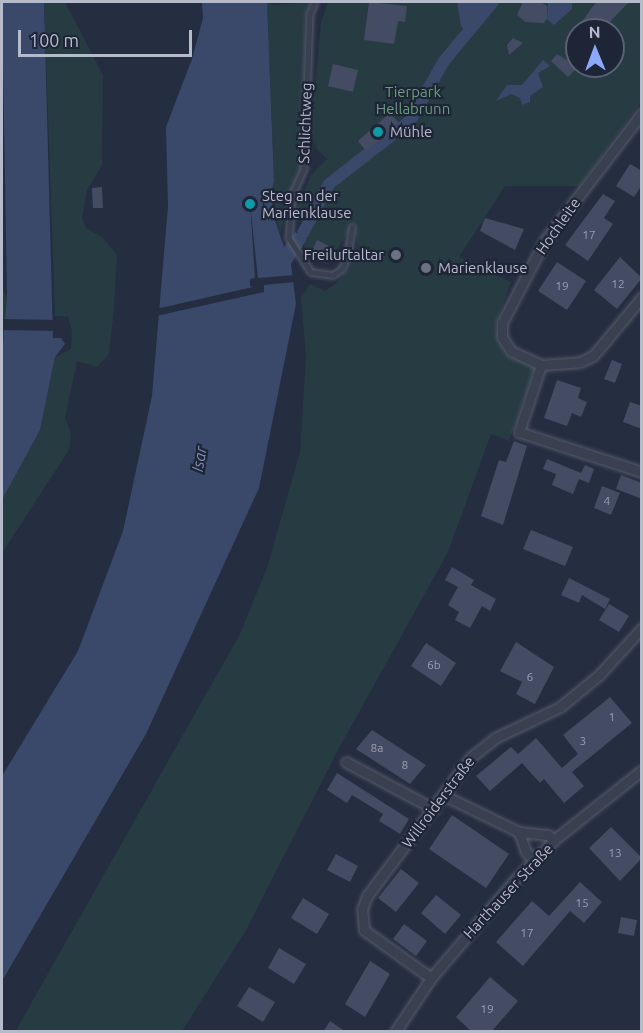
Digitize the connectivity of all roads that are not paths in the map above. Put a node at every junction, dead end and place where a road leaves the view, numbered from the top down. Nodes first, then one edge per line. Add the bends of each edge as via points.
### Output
1 (315, 2) edge
2 (642, 113) edge
3 (352, 227) dead end
4 (642, 297) edge
5 (541, 365) junction
6 (642, 472) edge
7 (642, 628) edge
8 (346, 762) dead end
9 (642, 770) edge
10 (443, 795) junction
11 (434, 809) junction
12 (519, 832) junction
13 (554, 840) junction
14 (534, 860) junction
15 (430, 978) junction
16 (395, 1032) edge

1 - 3 lane, Schlichtweg via 310,14 304,169 293,194 288,232 311,272 333,275 342,269
2 - 5 street, Hochleite via 545,240 502,322 502,337 511,351
4 - 5 street via 593,356 580,362
5 - 6 street via 519,432
7 - 10 street, Willroiderstraße via 599,675 560,707 495,738 475,754
8 - 11 street
9 - 13 street, Harthauser Straße
10 - 11 street, Willroiderstraße
10 - 12 street
11 - 15 street, Willroiderstraße via 367,896 361,919 372,939
12 - 13 street via 548,835
12 - 14 street via 526,852
13 - 14 street, Harthauser Straße
14 - 15 street, Harthauser Straße
15 - 16 street, Harthauser Straße

